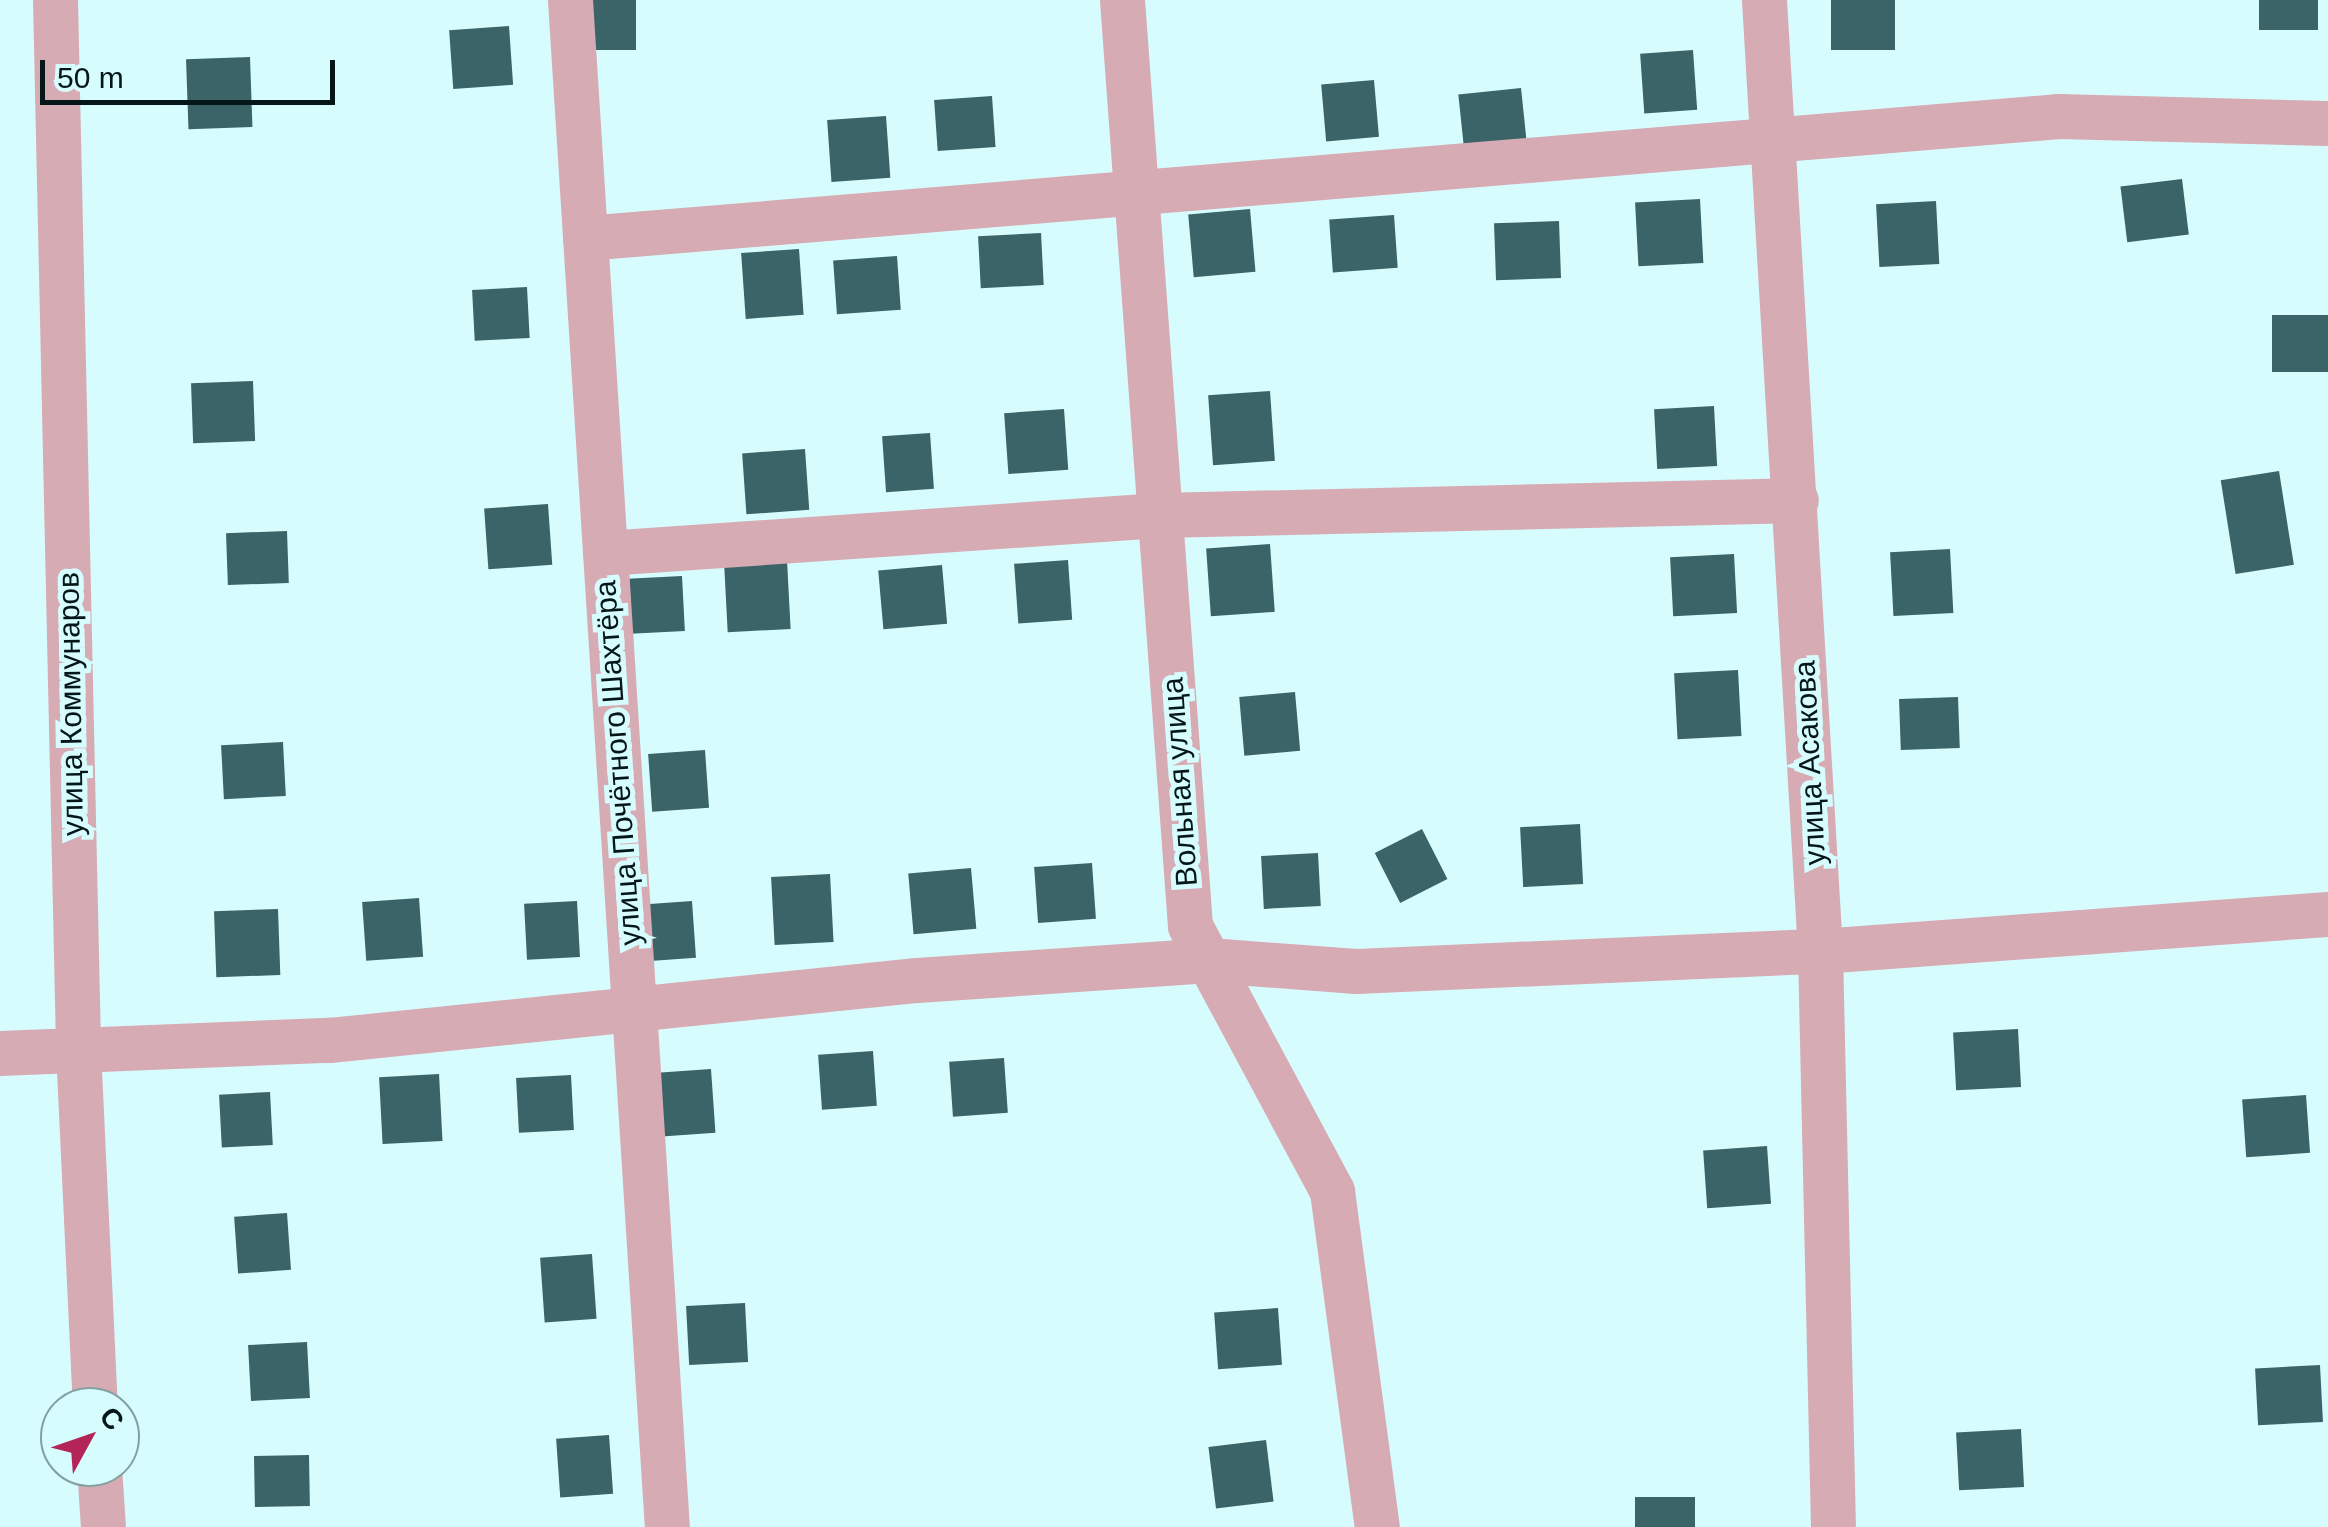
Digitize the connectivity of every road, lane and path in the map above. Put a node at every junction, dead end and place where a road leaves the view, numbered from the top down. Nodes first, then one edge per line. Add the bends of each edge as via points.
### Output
1 (55, 0) edge
2 (570, 0) edge
3 (1122, 0) edge
4 (1764, 0) edge
5 (2328, 123) edge
6 (1776, 139) junction
7 (1136, 197) junction
8 (585, 238) junction
9 (1796, 500) junction
10 (1160, 515) junction
11 (605, 553) junction
12 (2328, 914) edge
13 (1820, 951) junction
14 (1209, 960) junction
15 (634, 1011) junction
16 (78, 1050) junction
17 (0, 1053) edge
18 (94, 1387) edge
19 (100, 1487) edge
20 (103, 1527) edge
21 (666, 1527) edge
22 (1377, 1527) edge
23 (1833, 1527) edge

1 - 16 street, улица Коммунаров
2 - 8 street, улица Почётного Шахтёра
3 - 7 street, Вольная улица
4 - 6 street, улица Асакова
5 - 6 street via 2059,116
6 - 7 street
6 - 9 street, улица Асакова
7 - 8 street
7 - 10 street, Вольная улица
8 - 11 street, улица Почётного Шахтёра
9 - 10 street
9 - 13 street, улица Асакова
10 - 11 street
10 - 14 street, Вольная улица via 1190,926
11 - 15 street, улица Почётного Шахтёра
12 - 13 street
13 - 14 street via 1356,971
13 - 23 street, улица Асакова
14 - 15 street via 917,980
14 - 22 street, Вольная улица via 1332,1192
15 - 16 street via 329,1040
15 - 21 street, улица Почётного Шахтёра
16 - 17 street
16 - 18 street, улица Коммунаров
19 - 20 street

